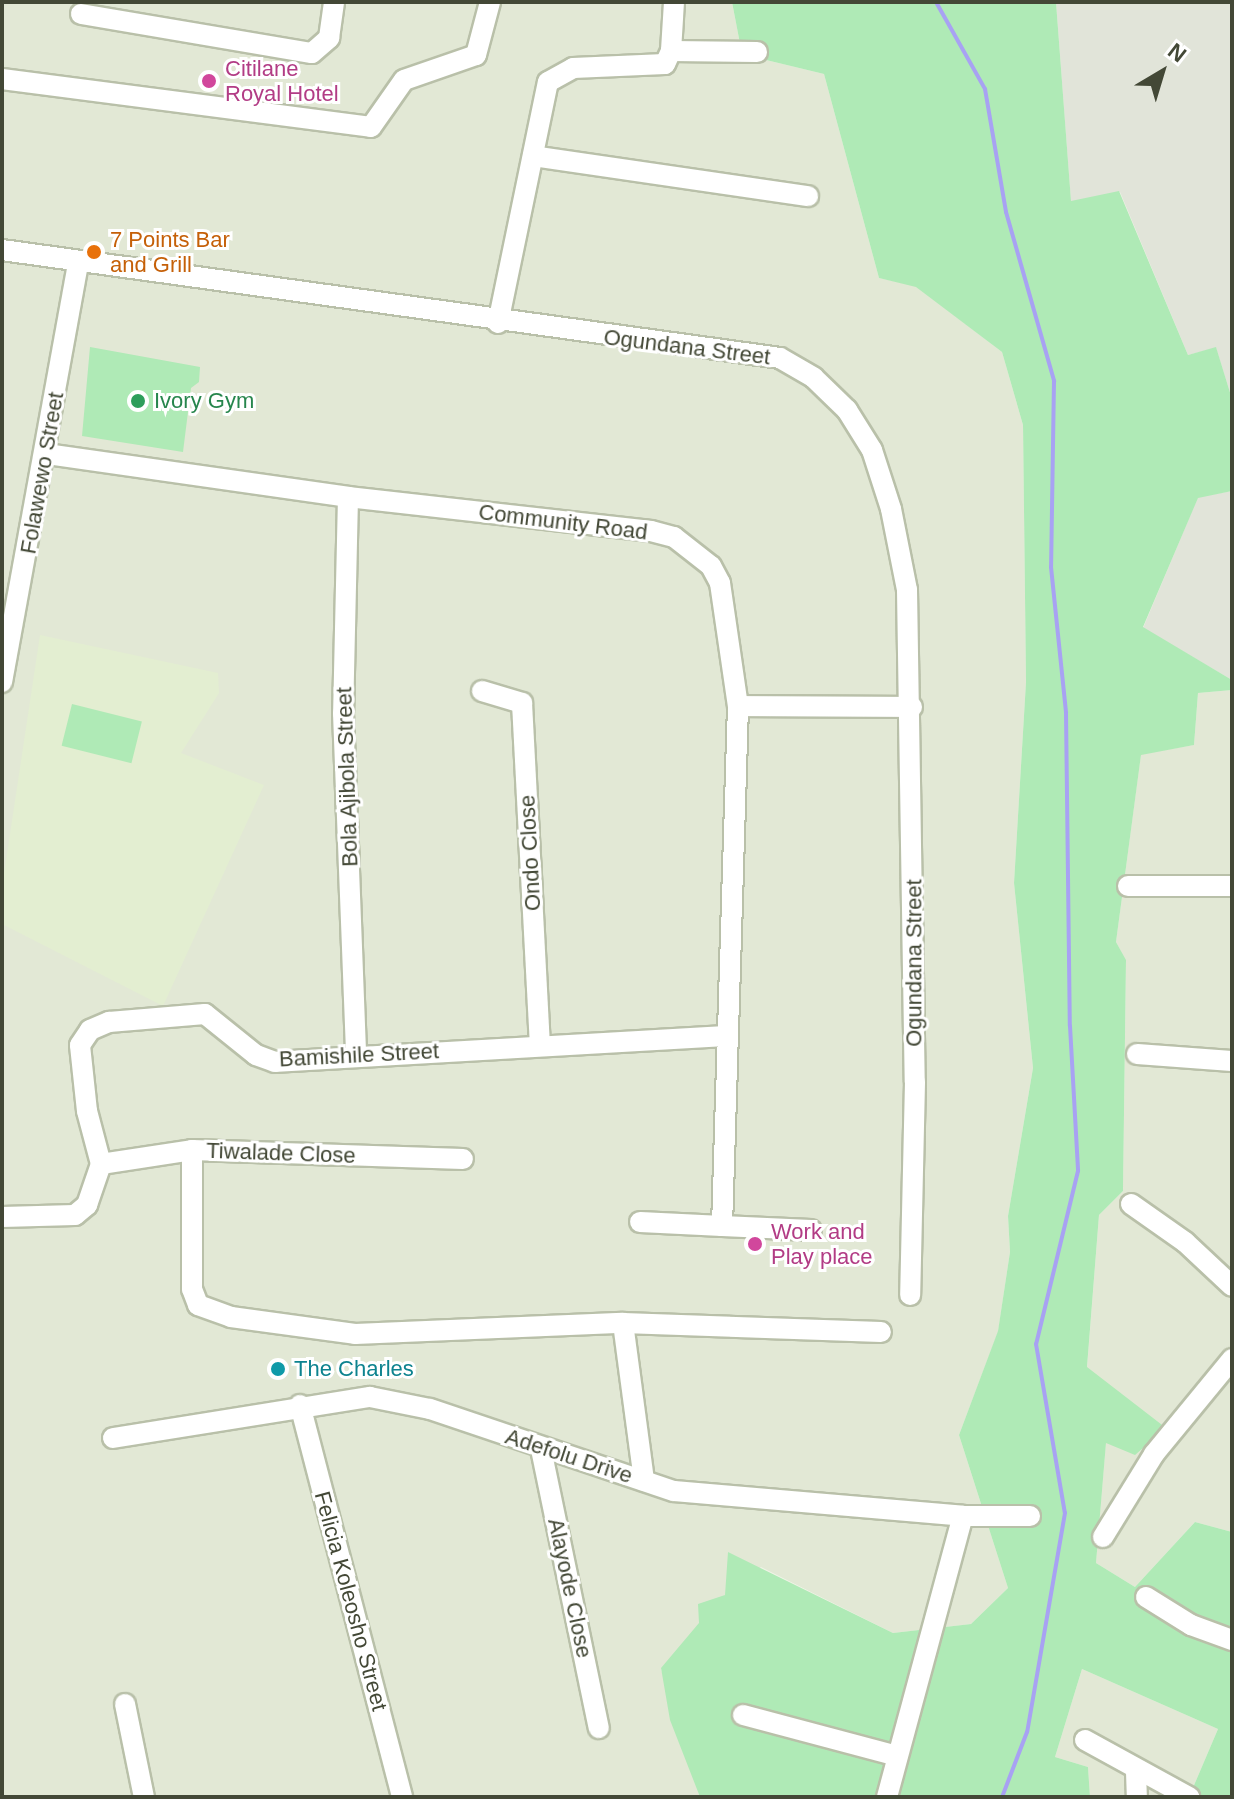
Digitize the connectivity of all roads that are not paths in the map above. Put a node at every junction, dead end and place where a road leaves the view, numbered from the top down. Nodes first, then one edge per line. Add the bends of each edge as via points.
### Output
1 (334, 2) edge
2 (490, 2) edge
3 (674, 2) edge
4 (81, 14) dead end
5 (671, 51) junction
6 (757, 52) dead end
7 (2, 79) edge
8 (533, 156) junction
9 (808, 196) dead end
10 (2, 250) edge
11 (78, 263) junction
12 (498, 323) junction
13 (47, 454) junction
14 (348, 497) junction
15 (2, 682) edge
16 (482, 691) dead end
17 (738, 706) junction
18 (912, 707) junction
19 (1128, 886) dead end
20 (1232, 886) edge
21 (724, 1036) junction
22 (540, 1046) junction
23 (1137, 1054) dead end
24 (356, 1057) junction
25 (1232, 1061) edge
26 (192, 1150) junction
27 (463, 1159) dead end
28 (101, 1164) junction
29 (1131, 1204) dead end
30 (2, 1217) edge
31 (640, 1222) dead end
32 (722, 1226) junction
33 (811, 1230) dead end
34 (1232, 1286) edge
35 (910, 1295) dead end
36 (623, 1323) junction
37 (881, 1332) dead end
38 (1232, 1359) edge
39 (300, 1405) junction
40 (113, 1438) dead end
41 (541, 1449) junction
42 (644, 1481) junction
43 (963, 1516) junction
44 (1030, 1516) dead end
45 (1103, 1537) dead end
46 (1146, 1597) dead end
47 (1232, 1640) edge
48 (125, 1704) dead end
49 (743, 1715) dead end
50 (599, 1728) dead end
51 (1085, 1740) dead end
52 (897, 1756) junction
53 (1136, 1772) junction
54 (144, 1797) edge
55 (402, 1797) edge
56 (887, 1797) edge
57 (1137, 1797) edge
58 (1189, 1797) edge

1 - 4 street via 329,38 312,53
2 - 7 street via 476,55 404,80 371,127
3 - 5 street
5 - 6 street
5 - 8 street via 665,64 652,67 573,68 557,74 541,101
8 - 9 street
8 - 12 street
10 - 11 street, Ogundana Street
11 - 12 street, Ogundana Street
11 - 13 street, Folawewo Street
12 - 18 street, Ogundana Street via 780,358 814,378 847,410 872,450 891,509 907,590
13 - 14 street, Community Road
13 - 15 street, Folawewo Street
14 - 17 street, Community Road via 674,537 711,566 720,583
14 - 24 street, Bola Ajibola Street via 343,713
16 - 22 street, Ondo Close via 522,703
17 - 18 street
17 - 21 street, Community Road
18 - 35 street, Ogundana Street
19 - 20 street
21 - 22 street, Bamishile Street
21 - 32 street, Community Road
22 - 24 street, Bamishile Street
23 - 25 street
24 - 28 street, Bamishile Street via 275,1062 256,1055 205,1014 109,1022 90,1030 80,1045
26 - 27 street, Tiwalade Close
26 - 28 street, Tiwalade Close
26 - 36 street via 192,1289 198,1305 212,1312 355,1334
28 - 30 street via 87,1205 75,1215
29 - 34 street via 1185,1242
31 - 32 street
32 - 33 street
36 - 37 street
36 - 42 street
38 - 45 street via 1154,1454
39 - 40 street, Adefolu Drive
39 - 41 street, Adefolu Drive via 370,1397 402,1401
39 - 55 street, Felicia Koleosho Street
41 - 42 street, Adefolu Drive
41 - 50 street, Alayode Close
42 - 43 street, Adefolu Drive via 674,1491 742,1499
43 - 44 street, Adefolu Drive
43 - 52 street
46 - 47 street via 1191,1625
48 - 54 street
49 - 52 street
51 - 53 street
52 - 56 street
53 - 57 street
53 - 58 street

